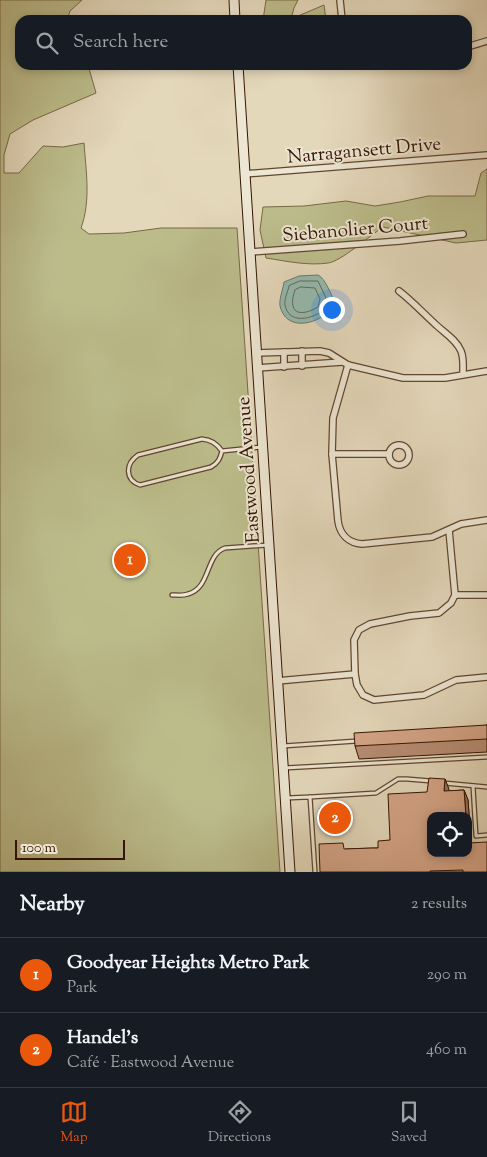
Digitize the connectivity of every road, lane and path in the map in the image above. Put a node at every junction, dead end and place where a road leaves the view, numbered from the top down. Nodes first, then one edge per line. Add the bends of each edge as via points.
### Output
1 (234, 0) edge
2 (340, 0) edge
3 (235, 15) edge
4 (342, 15) edge
5 (487, 41) edge
6 (472, 46) edge
7 (238, 70) edge
8 (487, 155) edge
9 (244, 174) junction
10 (463, 234) dead end
11 (249, 252) junction
12 (399, 292) dead end
13 (302, 351) junction
14 (284, 352) junction
15 (256, 353) junction
16 (345, 364) junction
17 (284, 366) junction
18 (302, 366) junction
19 (257, 368) junction
20 (487, 371) edge
21 (463, 374) junction
22 (262, 447) junction
23 (222, 451) junction
24 (332, 454) junction
25 (389, 454) dead end
26 (487, 520) edge
27 (449, 530) junction
28 (268, 545) junction
29 (172, 595) dead end
30 (455, 595) junction
31 (487, 595) edge
32 (355, 674) junction
33 (487, 677) edge
34 (277, 681) junction
35 (361, 741) edge
36 (282, 746) junction
37 (487, 757) edge
38 (283, 768) junction
39 (472, 786) junction
40 (487, 787) edge
41 (310, 797) junction
42 (285, 799) junction
43 (487, 836) edge
44 (290, 872) edge
45 (315, 872) edge

1 - 3 street
2 - 4 street
5 - 6 street
7 - 9 street, Eastwood Avenue
8 - 9 street, Narragansett Drive
9 - 11 street, Eastwood Avenue
10 - 11 street, Siebanolier Court
11 - 15 street, Eastwood Avenue
12 - 21 street via 413,301 461,349
13 - 14 street
13 - 16 street via 329,353
13 - 18 street
14 - 15 street
14 - 17 street
15 - 19 street, Eastwood Avenue
16 - 18 street
16 - 21 street via 404,378 445,378
16 - 24 street via 333,418
17 - 18 street
17 - 19 street
19 - 22 street, Eastwood Avenue
20 - 21 street
22 - 23 lane
22 - 28 street, Eastwood Avenue
23 - 23 lane via 217,444 202,439 138,455 128,465 128,472 134,483 146,484 211,467 217,464
24 - 25 street
24 - 27 street via 339,527 354,543 432,537
26 - 27 street via 461,524
27 - 30 street
28 - 29 lane via 219,550 200,586 187,595
28 - 34 street, Eastwood Avenue
30 - 31 street
30 - 32 street via 439,613 370,624 359,630 354,640
32 - 33 street via 360,692 374,700 424,695 456,680
32 - 34 street
34 - 36 street, Eastwood Avenue
35 - 36 lane
36 - 38 street, Eastwood Avenue
37 - 38 lane
38 - 42 street, Eastwood Avenue
39 - 40 lane
39 - 41 lane via 398,779 376,793
39 - 43 lane via 476,836
41 - 42 lane
41 - 45 lane
42 - 44 street, Eastwood Avenue

